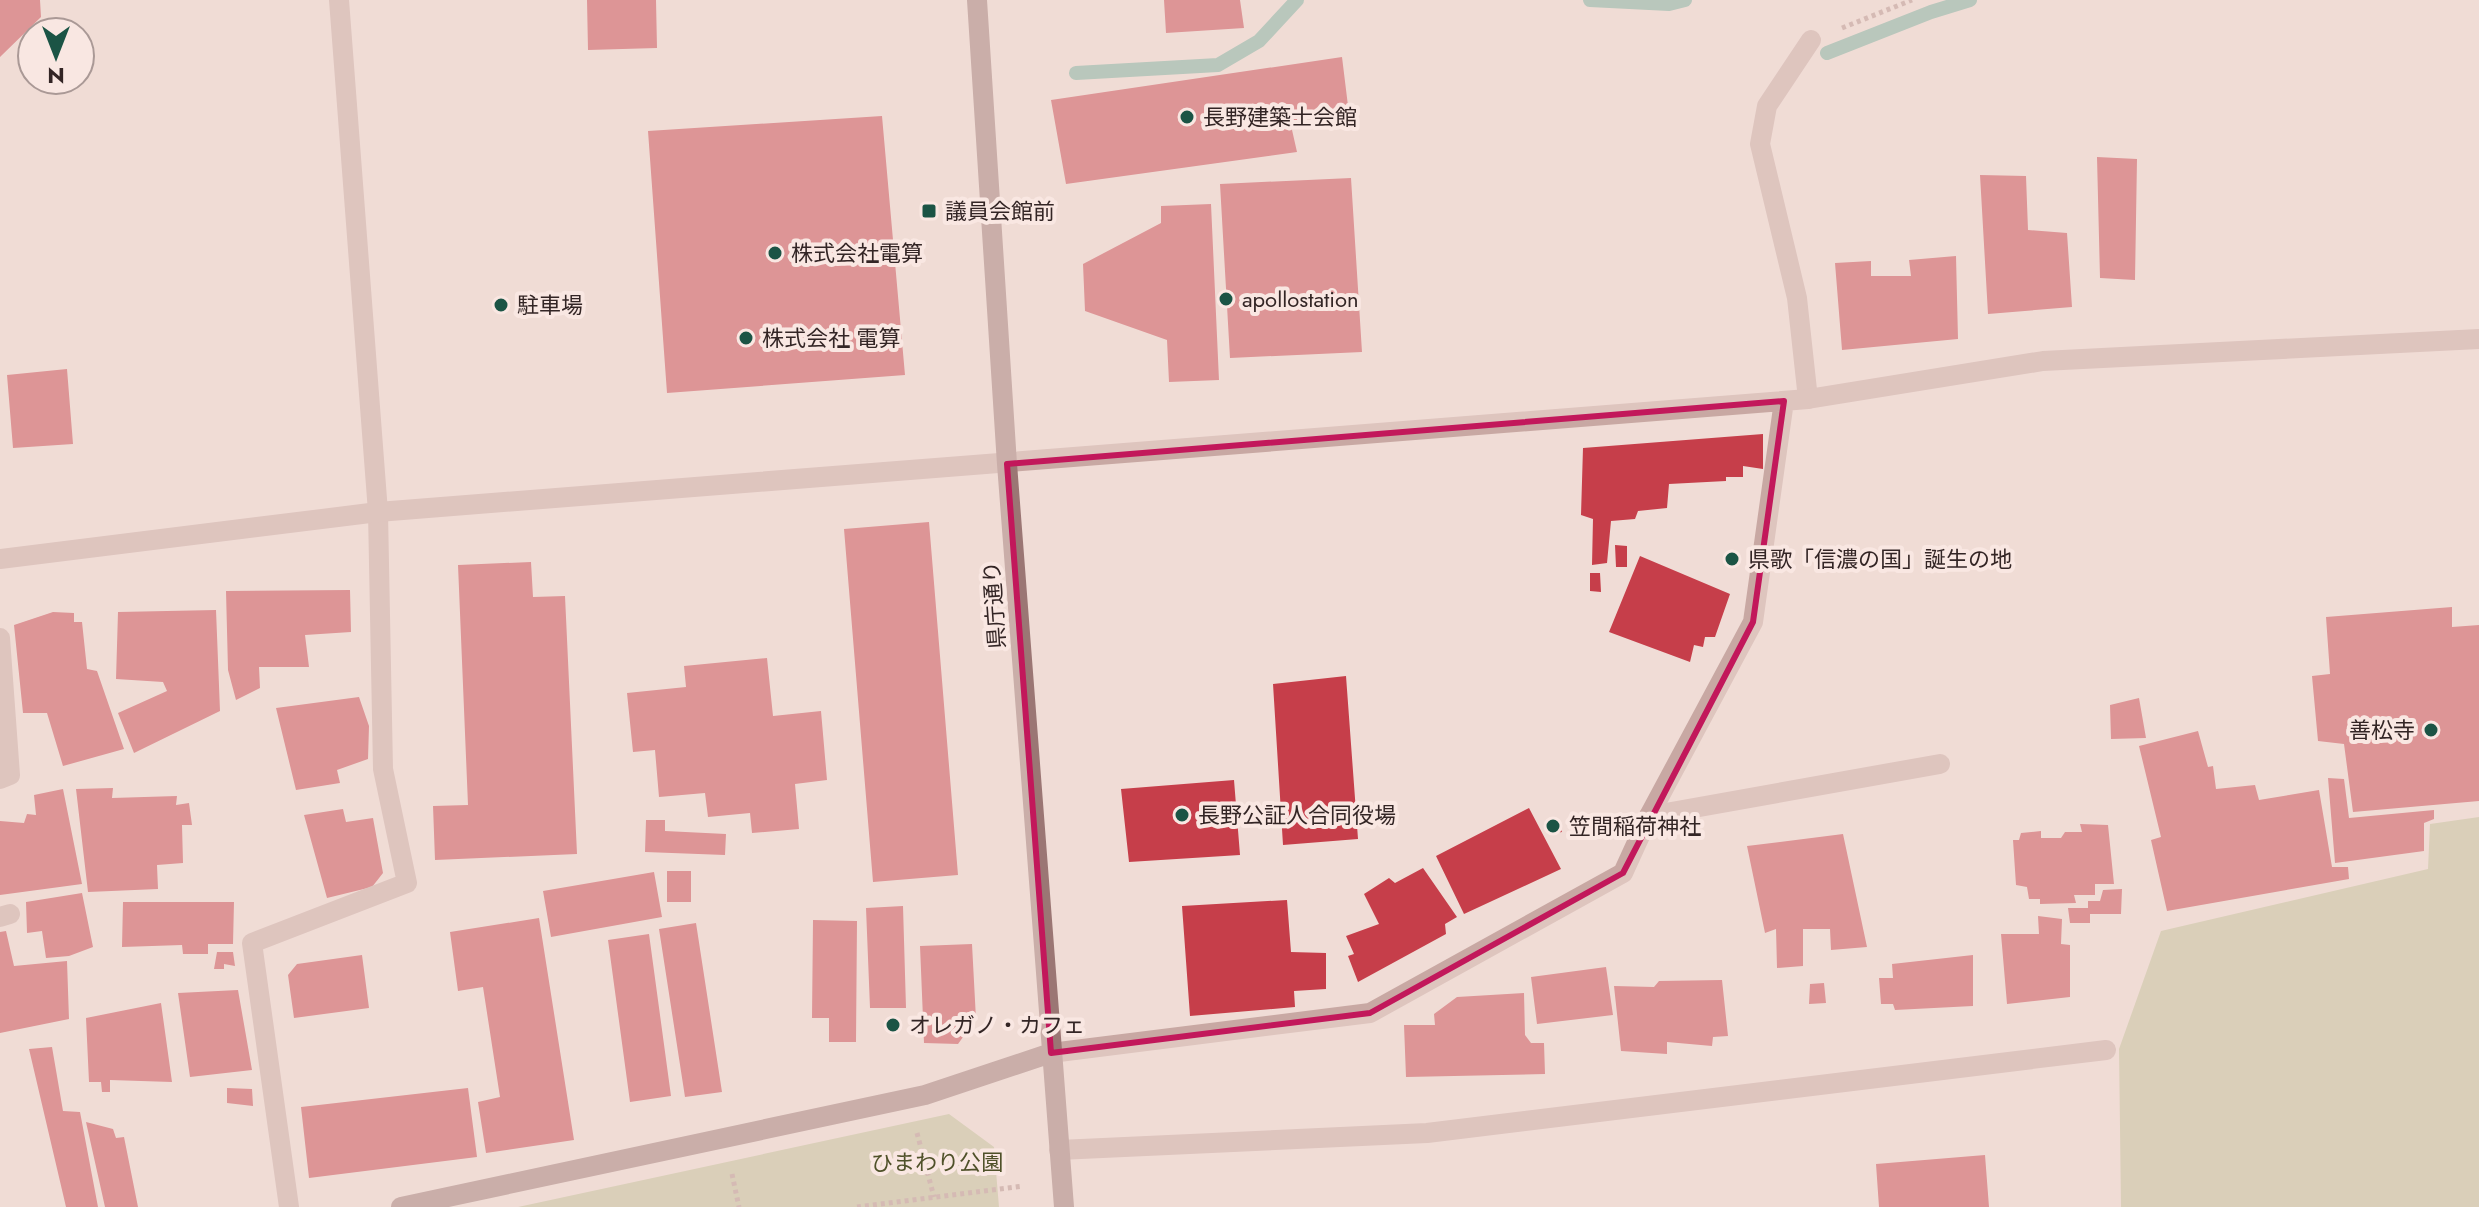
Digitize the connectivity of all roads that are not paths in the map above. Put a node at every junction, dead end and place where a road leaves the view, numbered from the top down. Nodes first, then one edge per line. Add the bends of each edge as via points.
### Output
1 (339, 0) edge
2 (977, 0) edge
3 (1811, 40) road end
4 (2479, 339) edge
5 (1808, 399) junction
6 (1784, 401) junction
7 (1007, 464) junction
8 (378, 512) junction
9 (0, 559) edge
10 (0, 638) edge
11 (1940, 764) dead end
12 (0, 779) edge
13 (1649, 816) junction
14 (2106, 1050) dead end
15 (1051, 1053) junction
16 (1059, 1150) junction
17 (289, 1207) edge
18 (401, 1207) edge
19 (1064, 1207) edge

1 - 8 street
2 - 7 main road, 県庁通り
3 - 5 street via 1767,106 1760,144 1797,298
4 - 5 street via 2043,361
5 - 6 street
6 - 7 street
6 - 13 street via 1753,622
7 - 8 street
7 - 15 main road, 県庁通り
8 - 9 street
8 - 17 street via 383,769 407,883 252,943
10 - 12 street via 10,775
11 - 13 street
13 - 15 street via 1623,873 1370,1013
14 - 16 street via 1427,1133
15 - 16 main road, 県庁通り
15 - 18 main road via 910,1098
16 - 19 main road, 県庁通り

